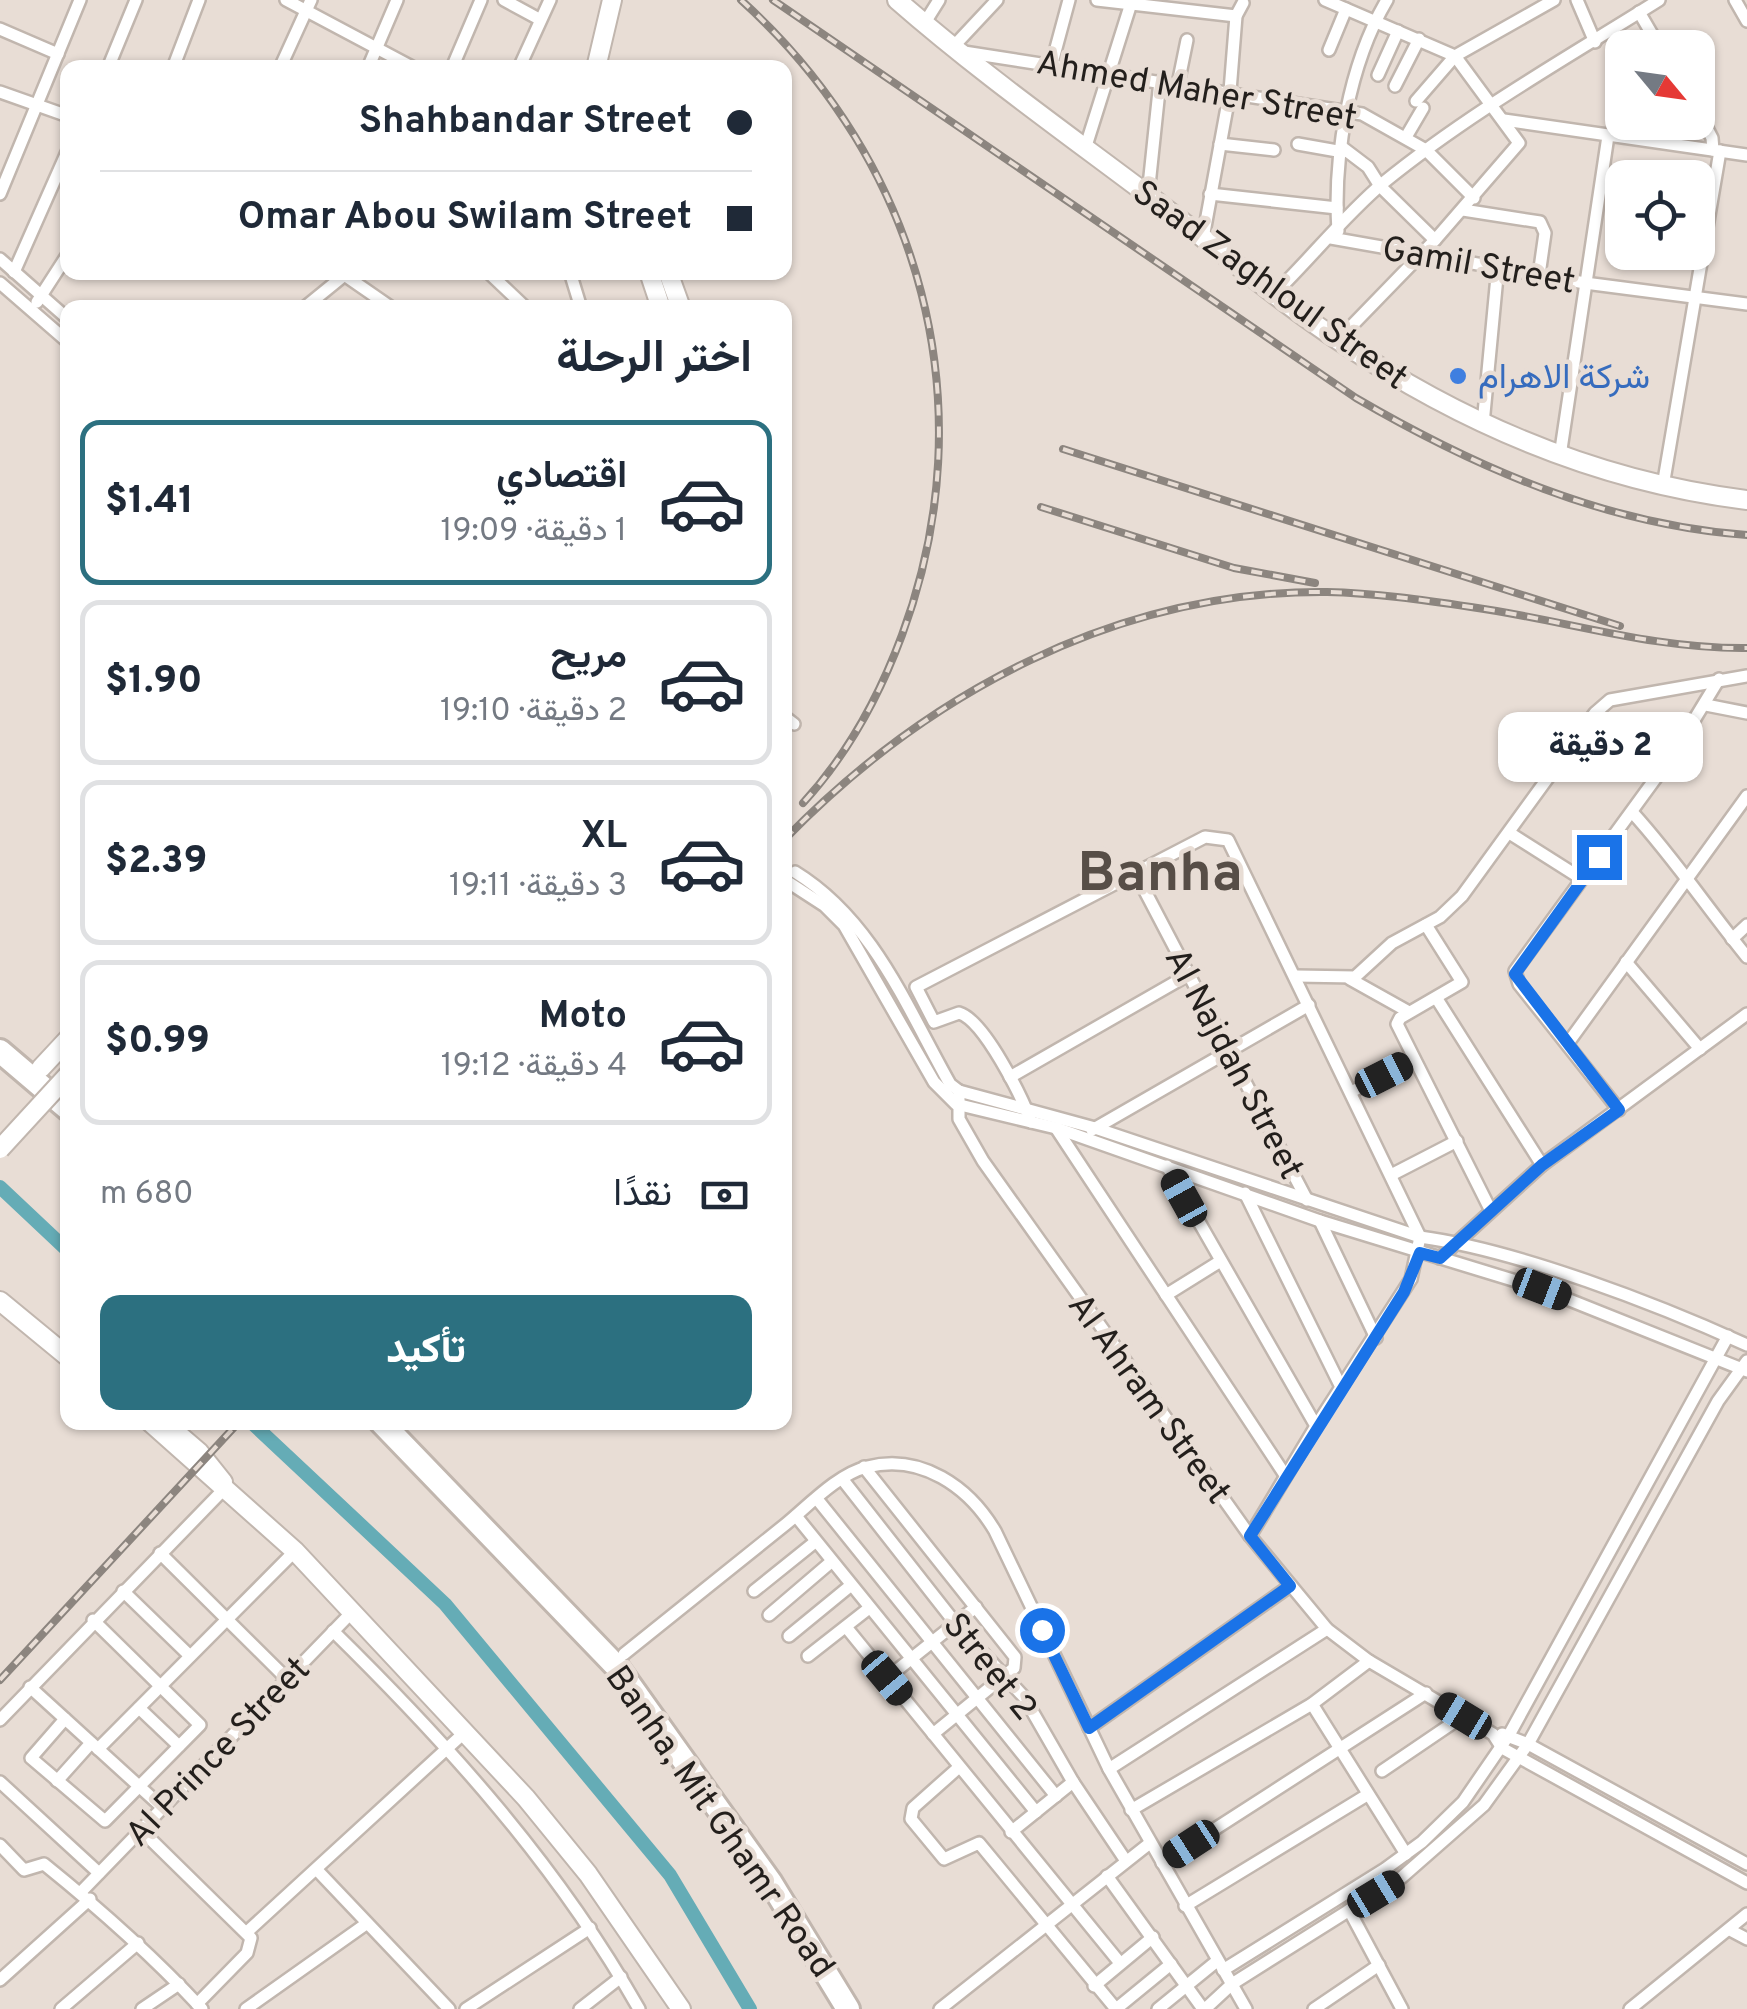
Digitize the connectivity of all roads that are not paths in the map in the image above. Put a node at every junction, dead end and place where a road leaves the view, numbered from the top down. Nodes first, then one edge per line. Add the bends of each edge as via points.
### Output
1 (80, 0) edge
2 (136, 0) edge
3 (200, 0) edge
4 (286, 0) edge
5 (397, 0) edge
6 (480, 0) edge
7 (504, 0) edge
8 (550, 0) edge
9 (612, 0) edge
10 (897, 0) edge
11 (940, 0) edge
12 (997, 0) edge
13 (1069, 0) edge
14 (1097, 0) edge
15 (1324, 0) edge
16 (1387, 0) edge
17 (1518, 0) edge
18 (1554, 0) edge
19 (1577, 0) edge
20 (1659, 0) edge
21 (1244, 1) edge
22 (1737, 1) edge
23 (1131, 3) edge
24 (308, 5) edge
25 (1346, 9) junction
26 (1527, 12) junction
27 (1640, 12) junction
28 (1236, 16) junction
29 (539, 20) junction
30 (1747, 21) edge
31 (1374, 22) junction
32 (924, 24) junction
33 (0, 29) edge
34 (1650, 30) edge
35 (1398, 31) junction
36 (1419, 38) junction
37 (1187, 40) dead end
38 (1595, 42) junction
39 (377, 45) junction
40 (956, 49) junction
41 (1328, 50) dead end
42 (58, 54) junction
43 (1455, 56) junction
44 (111, 60) edge
45 (176, 60) edge
46 (284, 60) edge
47 (371, 60) edge
48 (401, 60) edge
49 (455, 60) edge
50 (522, 60) edge
51 (598, 60) edge
52 (1052, 63) junction
53 (1108, 74) junction
54 (1378, 74) dead end
55 (1160, 81) junction
56 (1178, 84) junction
57 (1394, 86) dead end
58 (1230, 91) junction
59 (0, 92) edge
60 (36, 104) junction
61 (1490, 104) junction
62 (1348, 110) junction
63 (60, 113) edge
64 (1504, 120) junction
65 (1605, 136) edge
66 (1406, 137) junction
67 (1607, 140) edge
68 (1639, 140) edge
69 (1713, 140) edge
70 (1220, 144) junction
71 (1298, 144) dead end
72 (1085, 149) junction
73 (1274, 150) dead end
74 (1343, 150) junction
75 (1426, 150) junction
76 (1716, 150) junction
77 (1747, 155) edge
78 (6, 161) edge
79 (60, 168) edge
80 (1380, 186) junction
81 (0, 194) edge
82 (1210, 194) junction
83 (1148, 195) junction
84 (1474, 198) junction
85 (1337, 208) junction
86 (1463, 210) junction
87 (1335, 234) junction
88 (1202, 238) junction
89 (1435, 240) junction
90 (1423, 252) junction
91 (0, 258) edge
92 (1498, 266) junction
93 (60, 267) edge
94 (14, 272) junction
95 (1540, 275) junction
96 (336, 280) edge
97 (354, 280) edge
98 (496, 280) edge
99 (0, 283) edge
100 (1585, 284) junction
101 (1275, 293) junction
102 (1696, 296) junction
103 (41, 297) junction
104 (313, 300) edge
105 (381, 300) edge
106 (518, 300) edge
107 (1747, 304) edge
108 (31, 309) junction
109 (60, 312) edge
110 (60, 335) edge
111 (1338, 340) junction
112 (1483, 424) junction
113 (1560, 456) junction
114 (1663, 486) junction
115 (1747, 500) edge
116 (1747, 676) edge
117 (1719, 679) junction
118 (1706, 705) junction
119 (1747, 713) edge
120 (1747, 796) edge
121 (1632, 812) junction
122 (1512, 834) junction
123 (1135, 872) junction
124 (792, 877) dead end
125 (1686, 879) junction
126 (1582, 880) junction
127 (1426, 925) junction
128 (1747, 925) edge
129 (1732, 938) junction
130 (1747, 957) edge
131 (1626, 962) junction
132 (1188, 975) junction
133 (1296, 976) junction
134 (1350, 979) junction
135 (1437, 998) junction
136 (1309, 1004) junction
137 (1747, 1014) edge
138 (1404, 1015) junction
139 (0, 1036) edge
140 (1568, 1043) junction
141 (60, 1048) edge
142 (1700, 1049) junction
143 (1228, 1050) junction
144 (0, 1051) edge
145 (1414, 1060) junction
146 (60, 1067) edge
147 (41, 1068) junction
148 (1010, 1077) junction
149 (60, 1084) edge
150 (60, 1084) edge
151 (1352, 1091) junction
152 (958, 1098) junction
153 (60, 1102) edge
154 (1026, 1107) junction
155 (1619, 1110) junction
156 (1032, 1122) junction
157 (1056, 1128) junction
158 (1094, 1128) junction
159 (0, 1131) edge
160 (1083, 1137) junction
161 (1457, 1141) junction
162 (0, 1149) edge
163 (1542, 1165) junction
164 (1167, 1166) junction
165 (1393, 1174) junction
166 (1245, 1193) junction
167 (1307, 1200) junction
168 (1490, 1209) junction
169 (1320, 1220) junction
170 (1420, 1237) junction
171 (1455, 1242) junction
172 (1420, 1253) junction
173 (1440, 1258) junction
174 (1219, 1262) junction
175 (1526, 1263) junction
176 (1522, 1283) junction
177 (1166, 1295) junction
178 (0, 1301) edge
179 (1728, 1336) junction
180 (1376, 1338) junction
181 (1745, 1342) edge
182 (60, 1350) edge
183 (1716, 1356) junction
184 (1745, 1366) edge
185 (1341, 1388) junction
186 (1316, 1426) junction
187 (158, 1430) edge
188 (173, 1430) edge
189 (408, 1437) edge
190 (864, 1467) junction
191 (1286, 1475) junction
192 (843, 1480) junction
193 (226, 1487) junction
194 (817, 1498) junction
195 (796, 1516) junction
196 (1250, 1536) junction
197 (815, 1542) junction
198 (294, 1551) junction
199 (160, 1553) junction
200 (831, 1562) junction
201 (546, 1580) junction
202 (850, 1586) junction
203 (1290, 1586) junction
204 (124, 1591) junction
205 (754, 1592) dead end
206 (976, 1608) junction
207 (868, 1609) junction
208 (353, 1610) junction
209 (1576, 1612) junction
210 (768, 1615) dead end
211 (93, 1620) junction
212 (227, 1620) junction
213 (956, 1624) junction
214 (1595, 1624) junction
215 (846, 1627) junction
216 (1327, 1629) junction
217 (332, 1631) junction
218 (788, 1636) dead end
219 (930, 1642) junction
220 (624, 1654) junction
221 (190, 1656) junction
222 (808, 1656) dead end
223 (909, 1660) junction
224 (1369, 1661) junction
225 (286, 1678) junction
226 (887, 1678) junction
227 (1002, 1678) junction
228 (30, 1687) junction
229 (159, 1687) junction
230 (1426, 1693) junction
231 (977, 1698) junction
232 (1312, 1704) junction
233 (138, 1708) junction
234 (1463, 1716) junction
235 (954, 1717) junction
236 (65, 1719) junction
237 (0, 1720) edge
238 (1089, 1728) junction
239 (465, 1732) junction
240 (933, 1734) junction
241 (1493, 1734) junction
242 (1509, 1735) junction
243 (1528, 1744) junction
244 (94, 1746) junction
245 (178, 1746) junction
246 (1338, 1747) junction
247 (448, 1748) junction
248 (1502, 1748) junction
249 (1520, 1758) junction
250 (958, 1768) junction
251 (1108, 1769) junction
252 (1382, 1771) dead end
253 (57, 1781) junction
254 (0, 1782) edge
255 (1073, 1782) junction
256 (141, 1786) junction
257 (1368, 1795) junction
258 (1056, 1796) junction
259 (163, 1808) junction
260 (1131, 1810) junction
261 (1036, 1812) junction
262 (142, 1831) junction
263 (1011, 1832) junction
264 (1150, 1843) junction
265 (0, 1845) edge
266 (1406, 1854) junction
267 (1126, 1861) junction
268 (1162, 1863) junction
269 (1747, 1864) edge
270 (317, 1870) junction
271 (98, 1873) junction
272 (1107, 1876) junction
273 (1747, 1883) edge
274 (86, 1896) junction
275 (1071, 1905) junction
276 (1185, 1906) junction
277 (1349, 1910) junction
278 (1747, 1914) edge
279 (366, 1924) junction
280 (1044, 1927) junction
281 (590, 1928) junction
282 (1730, 1930) junction
283 (248, 1931) junction
284 (1153, 1937) junction
285 (1747, 1939) edge
286 (138, 1943) junction
287 (1120, 1963) junction
288 (1171, 1964) junction
289 (1220, 1965) junction
290 (1379, 1966) junction
291 (620, 1977) junction
292 (0, 1980) edge
293 (179, 1984) junction
294 (1232, 1984) junction
295 (1186, 1985) junction
296 (1094, 1986) junction
297 (1651, 2004) edge
298 (200, 2007) edge
299 (61, 2009) edge
300 (142, 2009) edge
301 (246, 2009) edge
302 (449, 2009) edge
303 (466, 2009) edge
304 (580, 2009) edge
305 (639, 2009) edge
306 (681, 2009) edge
307 (848, 2009) edge
308 (864, 2009) edge
309 (940, 2009) edge
310 (1116, 2009) edge
311 (1158, 2009) edge
312 (1204, 2009) edge
313 (1246, 2009) edge
314 (1314, 2009) edge
315 (1402, 2009) edge
316 (1630, 2009) edge

1 - 42 street
2 - 44 street
3 - 45 street
4 - 24 street
5 - 39 street
6 - 49 street
7 - 29 street
8 - 29 street
9 - 51 main road
10 - 32 main road, Saad Zaghloul Street
11 - 32 street
12 - 40 street
13 - 52 street
14 - 23 street
15 - 25 street
16 - 31 street
17 - 26 street
18 - 26 street
19 - 38 street
20 - 27 street
21 - 28 street
22 - 30 street
23 - 28 street
23 - 53 street
24 - 39 street
24 - 46 street
25 - 31 street
25 - 41 street
26 - 43 street
27 - 34 street
27 - 38 street
28 - 58 street
29 - 50 street
31 - 35 street
31 - 62 street
32 - 40 main road, Saad Zaghloul Street
33 - 42 street
35 - 36 street
35 - 54 street
36 - 43 street
36 - 57 street
37 - 56 street
38 - 61 street
39 - 47 street
39 - 48 street
40 - 52 street, Ahmed Maher Street
40 - 72 main road, Saad Zaghloul Street
42 - 60 street
43 - 61 street
43 - 66 street via 1420,104
52 - 53 street, Ahmed Maher Street
53 - 55 street, Ahmed Maher Street
53 - 72 street
55 - 56 street, Ahmed Maher Street
55 - 83 street
56 - 58 street, Ahmed Maher Street
58 - 62 street, Ahmed Maher Street
58 - 70 street
59 - 60 street
60 - 63 street
60 - 78 street
61 - 64 street
61 - 75 street
62 - 66 street, Ahmed Maher Street
62 - 74 street
64 - 65 street
64 - 84 street via 1518,147
66 - 75 street, Ahmed Maher Street
67 - 100 street
68 - 76 street
69 - 76 street
70 - 73 street
70 - 82 street
71 - 74 street
72 - 83 main road, Saad Zaghloul Street
74 - 80 street via 1368,167
74 - 85 street
75 - 80 street
75 - 84 street, Ahmed Maher Street
76 - 77 street
76 - 102 street
78 - 81 street
79 - 94 street
80 - 87 street
80 - 89 street
82 - 85 street
82 - 88 street
83 - 88 main road, Saad Zaghloul Street
84 - 86 street
85 - 87 street
86 - 89 street
86 - 95 street via 1540,222
87 - 90 street, Gamil Street
87 - 101 street
88 - 101 main road, Saad Zaghloul Street
89 - 90 street
90 - 92 street, Gamil Street
90 - 111 street
91 - 94 street
92 - 95 street, Gamil Street
92 - 112 street
93 - 103 street
94 - 103 street
95 - 100 street, Gamil Street
96 - 104 street
97 - 105 street
98 - 106 street
99 - 108 street
100 - 102 street, Gamil Street
100 - 113 street
101 - 111 main road, Saad Zaghloul Street
102 - 107 street, Gamil Street
102 - 114 street
103 - 108 street
103 - 109 street
108 - 110 street
111 - 112 main road, Saad Zaghloul Street
112 - 113 main road, Saad Zaghloul Street
113 - 114 main road, Saad Zaghloul Street
114 - 115 main road, Saad Zaghloul Street
116 - 117 street
117 - 118 street
117 - 122 street via 1603,705
118 - 119 street
118 - 121 street
120 - 125 street
121 - 125 street
121 - 126 street
122 - 126 street
122 - 127 street via 1462,896
123 - 132 street, Al Najdah Street
123 - 133 street via 1205,837 1228,840
123 - 148 street via 917,985 932,1020 966,1015
124 - 152 street, Al Ahram Street via 844,925 934,1082
125 - 129 street
125 - 131 street
126 - 140 street via 1515,974
127 - 134 street via 1392,943
127 - 135 street via 1462,976 1462,984
128 - 129 street
129 - 130 street
131 - 140 street
131 - 142 street
132 - 143 street, Al Najdah Street
132 - 148 street
133 - 134 street
133 - 136 street
134 - 138 street
135 - 138 street
135 - 163 street
136 - 143 street
136 - 151 street
137 - 142 street
138 - 145 street via 1398,1028
139 - 147 highway
140 - 155 street
141 - 147 main road
142 - 155 street
143 - 158 street
143 - 167 street, Al Najdah Street
144 - 153 highway
145 - 151 street
145 - 161 street
146 - 159 main road
147 - 149 highway
148 - 154 street
150 - 162 main road, bridge
151 - 165 street
152 - 154 street
152 - 156 street
152 - 196 street, Al Ahram Street via 960,1122 983,1162
154 - 156 street
154 - 158 street
155 - 163 street
156 - 157 street
157 - 160 street
157 - 177 street
158 - 160 street
158 - 167 street
160 - 164 street
161 - 165 street
161 - 168 street
163 - 168 street
164 - 166 street
164 - 174 street
165 - 170 street
166 - 169 street
166 - 185 street
167 - 170 street
168 - 171 street
169 - 172 street
169 - 180 street
170 - 171 street
170 - 172 street
171 - 173 street
171 - 175 street
172 - 173 street
172 - 180 street
173 - 176 street
174 - 177 street
174 - 186 street
175 - 176 street
175 - 179 street
176 - 183 street
177 - 191 street
178 - 182 main road
179 - 181 street
179 - 183 street
180 - 185 street
183 - 184 street
183 - 209 street
184 - 214 street
185 - 186 street
186 - 191 street
187 - 193 main road
188 - 193 main road
189 - 201 highway, Banha, Mit Ghamr Road
190 - 192 street
190 - 206 street
190 - 238 street via 930,1472 984,1512
191 - 196 street
192 - 194 street
192 - 213 street, Street 2
193 - 198 main road
193 - 199 street
194 - 195 street
194 - 219 street
195 - 197 street
195 - 220 street
196 - 203 street, Al Ahram Street
197 - 200 street
197 - 205 street
198 - 208 main road
198 - 212 street
199 - 204 street
199 - 212 street
200 - 202 street
200 - 210 street
201 - 220 highway, Banha, Mit Ghamr Road
201 - 307 highway, Banha, Mit Ghamr Road via 706,1786
202 - 207 street
202 - 218 street
203 - 216 street, Al Ahram Street
203 - 238 street
204 - 211 street
204 - 221 street
206 - 213 street
206 - 227 street via 1015,1657
207 - 215 street
207 - 223 street
208 - 217 street, Al Prince Street
208 - 239 main road
209 - 214 street
209 - 242 street
211 - 228 street
211 - 229 street
212 - 221 street
212 - 225 street
213 - 219 street
213 - 227 street, Street 2
214 - 243 street
215 - 222 street
215 - 226 street
216 - 224 street, Al Ahram Street
216 - 251 street
217 - 225 street, Al Prince Street
217 - 247 street
219 - 223 street
219 - 231 street
220 - 308 highway, Banha, Mit Ghamr Road via 730,1796
221 - 229 street
223 - 226 street
223 - 235 street
224 - 230 street, Al Ahram Street
224 - 232 street
225 - 259 street, Al Prince Street
226 - 240 street
227 - 231 street
227 - 255 street, Street 2 via 1024,1697
228 - 236 street
228 - 237 street
229 - 233 street
229 - 245 street via 199,1724
230 - 234 street, Al Ahram Street
230 - 246 street
231 - 235 street
231 - 258 street
232 - 246 street
232 - 260 street
233 - 244 street
233 - 245 street
234 - 241 street, Al Ahram Street
234 - 252 street
235 - 240 street
235 - 261 street
236 - 244 street
236 - 253 street via 32,1756
238 - 251 street
239 - 247 street
239 - 306 main road via 555,1832
240 - 250 street
241 - 242 street
241 - 248 street
242 - 243 street
242 - 248 street
243 - 249 street
243 - 269 street
244 - 253 street
244 - 256 street
245 - 256 street
246 - 257 street
246 - 268 street
247 - 270 street
247 - 281 street via 524,1836
248 - 249 street
248 - 266 street via 1463,1802
249 - 273 street
249 - 277 street via 1446,1844
250 - 263 street
250 - 280 street via 913,1808 912,1819 944,1859 979,1843
251 - 260 street
253 - 256 street via 103,1820
254 - 271 street
255 - 258 street
255 - 267 street, Street 2
256 - 259 street
257 - 266 street
257 - 276 street
258 - 261 street
259 - 262 street, Al Prince Street
260 - 264 street
261 - 263 street
262 - 271 street, Al Prince Street
262 - 283 street
263 - 275 street
264 - 267 street
264 - 268 street
265 - 274 street via 24,1870 44,1864
266 - 289 street
267 - 272 street
268 - 276 street
270 - 279 street
270 - 283 street
271 - 274 street, Al Prince Street
272 - 275 street
272 - 284 street
274 - 286 street
274 - 292 street, Al Prince Street
275 - 280 street
275 - 287 street
276 - 289 street
277 - 290 street
277 - 294 street
278 - 282 street
279 - 301 street
279 - 302 street
280 - 296 street
280 - 309 street
281 - 291 street
281 - 303 street
282 - 285 street
282 - 297 street
283 - 298 street via 251,1946
284 - 287 street
284 - 288 street
286 - 293 street
286 - 299 street
287 - 296 street
288 - 295 street
288 - 310 street
289 - 294 street
289 - 295 street
290 - 314 street
290 - 315 street
291 - 304 street
291 - 305 street
293 - 298 street
293 - 300 street
294 - 312 street
294 - 313 street
295 - 311 street
295 - 312 street
296 - 310 street
297 - 316 street

